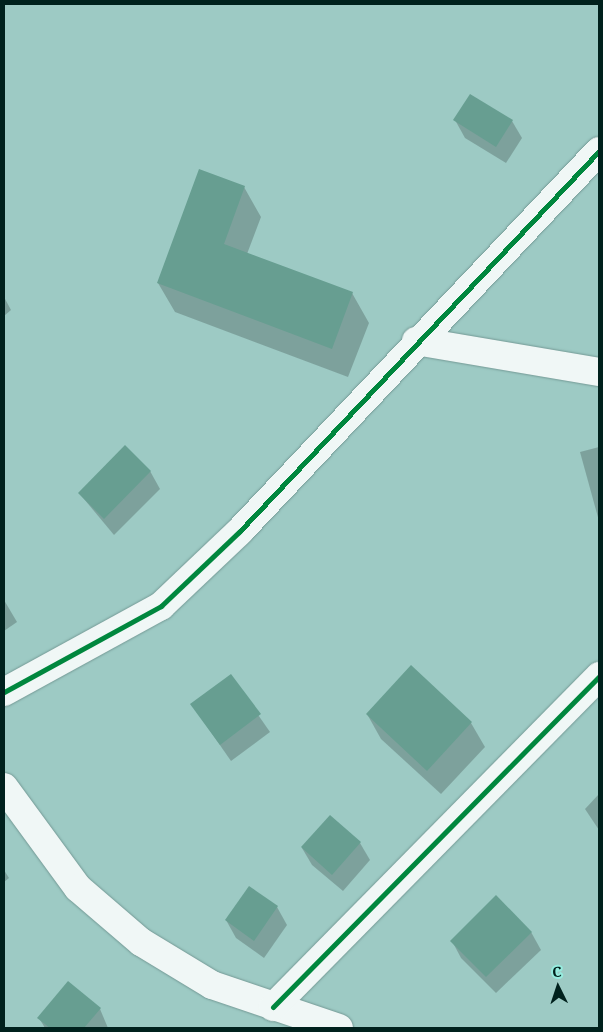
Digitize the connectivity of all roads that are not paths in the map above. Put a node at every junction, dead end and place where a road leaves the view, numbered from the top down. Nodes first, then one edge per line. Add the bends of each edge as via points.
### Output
1 (599, 150) edge
2 (416, 341) junction
3 (599, 372) edge
4 (599, 676) edge
5 (4, 692) edge
6 (4, 787) edge
7 (273, 1007) junction
8 (340, 1028) edge

1 - 2 street
2 - 3 street
2 - 5 street via 239,532 161,606
4 - 7 street
6 - 7 street via 78,888 140,942 212,986
7 - 8 street

